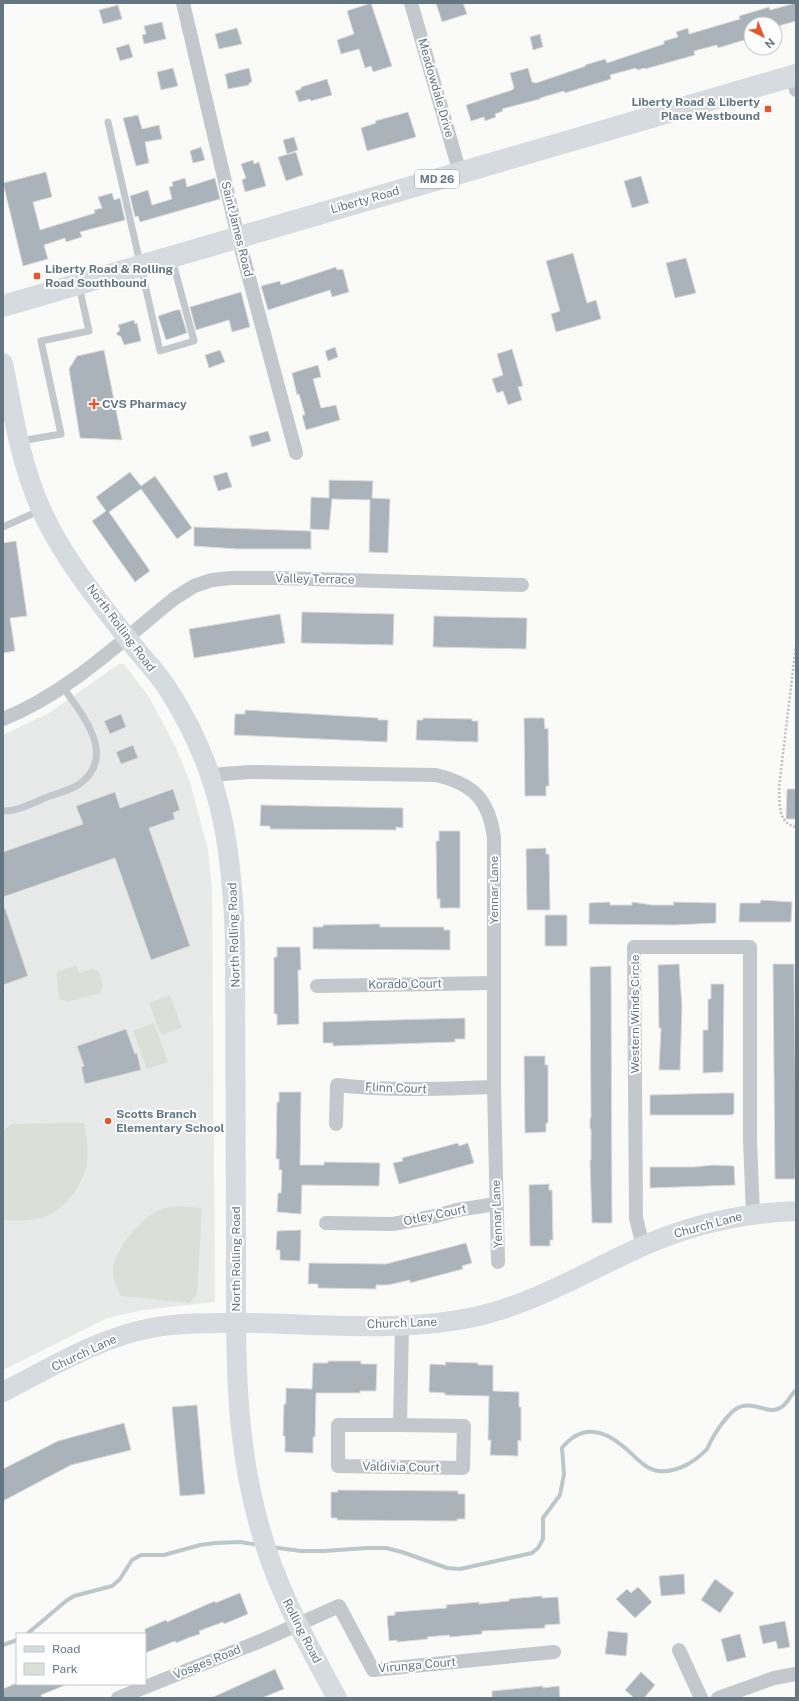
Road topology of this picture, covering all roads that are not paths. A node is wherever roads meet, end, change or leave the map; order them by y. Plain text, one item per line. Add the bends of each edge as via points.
1 (183, 3) edge
2 (411, 3) edge
3 (795, 80) edge
4 (108, 122) dead end
5 (460, 172) junction
6 (238, 237) junction
7 (172, 257) junction
8 (142, 265) junction
9 (78, 284) junction
10 (3, 306) edge
11 (3, 363) edge
12 (18, 442) junction
13 (296, 453) dead end
14 (41, 510) junction
15 (3, 527) edge
16 (522, 585) dead end
17 (126, 637) junction
18 (63, 687) junction
19 (3, 720) edge
20 (211, 775) junction
21 (3, 811) edge
22 (494, 983) junction
23 (317, 986) dead end
24 (494, 1087) junction
25 (336, 1124) dead end
26 (496, 1204) junction
27 (796, 1211) edge
28 (753, 1214) junction
29 (326, 1223) dead end
30 (643, 1246) junction
31 (498, 1262) dead end
32 (236, 1323) junction
33 (402, 1326) junction
34 (3, 1392) edge
35 (400, 1425) junction
36 (270, 1562) joint
37 (297, 1625) junction
38 (679, 1650) dead end
39 (554, 1652) dead end
40 (796, 1674) edge
41 (118, 1698) edge
42 (337, 1698) edge
43 (702, 1698) edge
44 (718, 1698) edge

1 - 6 street, Saint James Road
2 - 5 street, Meadowdale Drive
3 - 5 main road, Liberty Road / MD 26
4 - 8 lane
5 - 6 main road, Liberty Road / MD 26
6 - 7 main road, Liberty Road / MD 26
6 - 13 street, Saint James Road
7 - 8 main road, Liberty Road / MD 26
7 - 8 lane via 194,341 160,351
8 - 9 main road, Liberty Road / MD 26
9 - 10 main road, Liberty Road / MD 26
9 - 12 lane via 89,331 41,341 61,434
11 - 12 street, North Rolling Road
12 - 14 street, North Rolling Road
14 - 15 lane
14 - 17 street, North Rolling Road via 61,547
16 - 17 street, Valley Terrace via 276,578 212,580 194,586 175,598
17 - 18 street, Valley Terrace
17 - 20 street, North Rolling Road via 165,686 193,733
18 - 19 street, Valley Terrace
18 - 21 lane via 96,740 97,755 93,768 86,779 77,786
20 - 22 street, Yennar Lane via 249,772 436,775 454,779 469,788 480,797 492,822
20 - 32 street, North Rolling Road via 227,838 234,890
22 - 23 street, Korado Court
22 - 24 street, Yennar Lane
24 - 25 street, Flinn Court via 404,1090 337,1085
24 - 26 street, Yennar Lane
26 - 29 street, Otley Court via 393,1224
26 - 31 street, Yennar Lane
27 - 28 street, Church Lane
28 - 30 street, Church Lane via 702,1225
28 - 30 street, Western Winds Circle via 750,1132 750,948 634,947 636,1218
30 - 33 street, Church Lane via 525,1302 478,1316
32 - 33 street, Church Lane
32 - 34 street, Church Lane via 178,1324 134,1332 94,1346
32 - 36 street, North Rolling Road via 240,1428 250,1491
33 - 35 street
35 - 35 street, Valdivia Court via 338,1425 338,1466 463,1468 464,1426
36 - 37 street, Rolling Road
37 - 39 street, Virunga Court via 339,1606 373,1670
37 - 41 street, Vosges Road
37 - 42 street, Rolling Road
38 - 43 street
40 - 44 street via 774,1678

